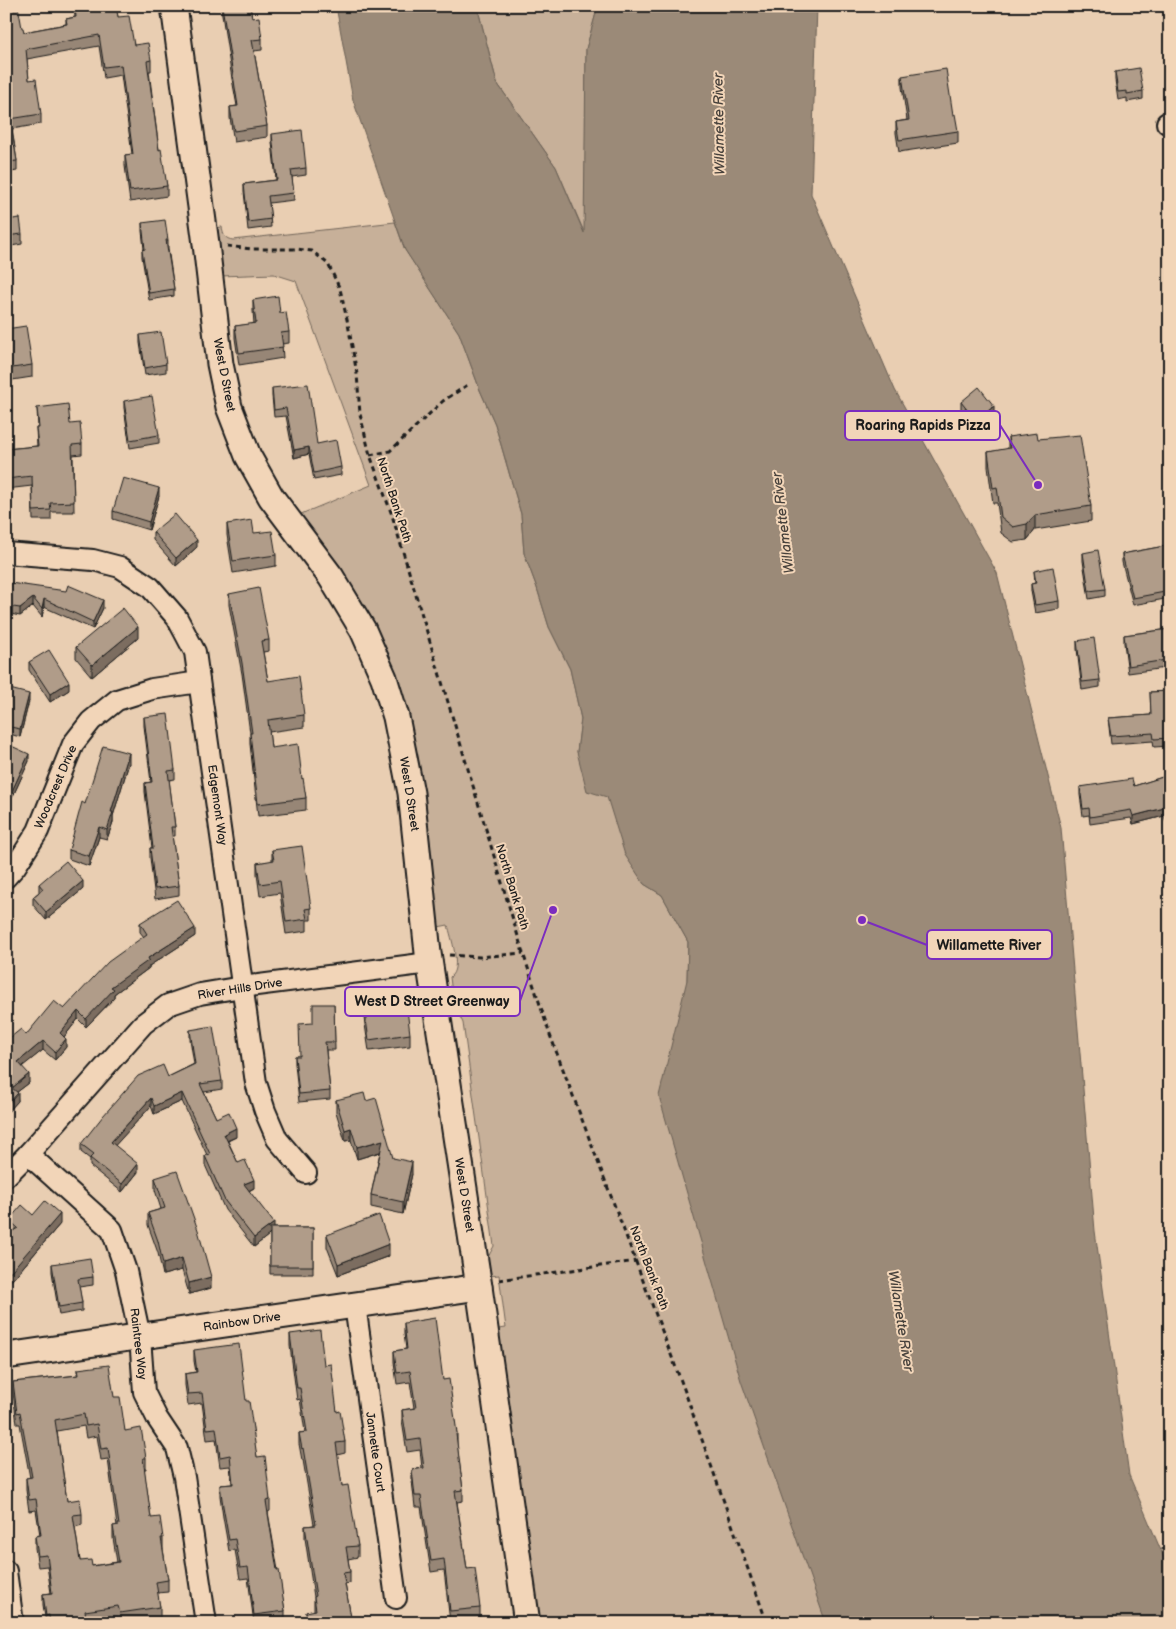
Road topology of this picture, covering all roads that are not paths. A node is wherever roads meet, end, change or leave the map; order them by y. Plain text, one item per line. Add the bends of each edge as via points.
1 (174, 6) edge
2 (6, 553) edge
3 (199, 682) junction
4 (6, 877) edge
5 (428, 958) junction
6 (242, 987) junction
7 (28, 1154) junction
8 (306, 1173) dead end
9 (6, 1176) edge
10 (484, 1284) junction
11 (355, 1305) junction
12 (140, 1337) junction
13 (6, 1356) edge
14 (6, 1571) edge
15 (396, 1598) dead end
16 (13, 1623) edge
17 (206, 1623) edge
18 (526, 1623) edge

1 - 5 street, West D Street via 220,364 229,408 248,456 272,496 331,577 363,630 384,678 396,717 411,793
2 - 3 street, Edgemont Way via 94,560 120,567 150,587 177,618 195,652
3 - 4 street, Woodcrest Drive via 117,700 90,721 73,744 38,831
3 - 6 street, Edgemont Way
5 - 6 street, River Hills Drive
5 - 10 street, West D Street
6 - 7 street, River Hills Drive via 200,994 168,1005 143,1024
6 - 8 street, Edgemont Way via 256,1083 264,1111 277,1139
7 - 9 street, River Hills Drive
7 - 12 street, Raintree Way via 112,1230 126,1270
10 - 11 street, Rainbow Drive
10 - 18 street, West D Street
11 - 12 street, Rainbow Drive
11 - 15 street, Jannette Court
12 - 13 street, Rainbow Drive
12 - 17 street, Raintree Way via 144,1392 177,1448 184,1477
14 - 16 street

